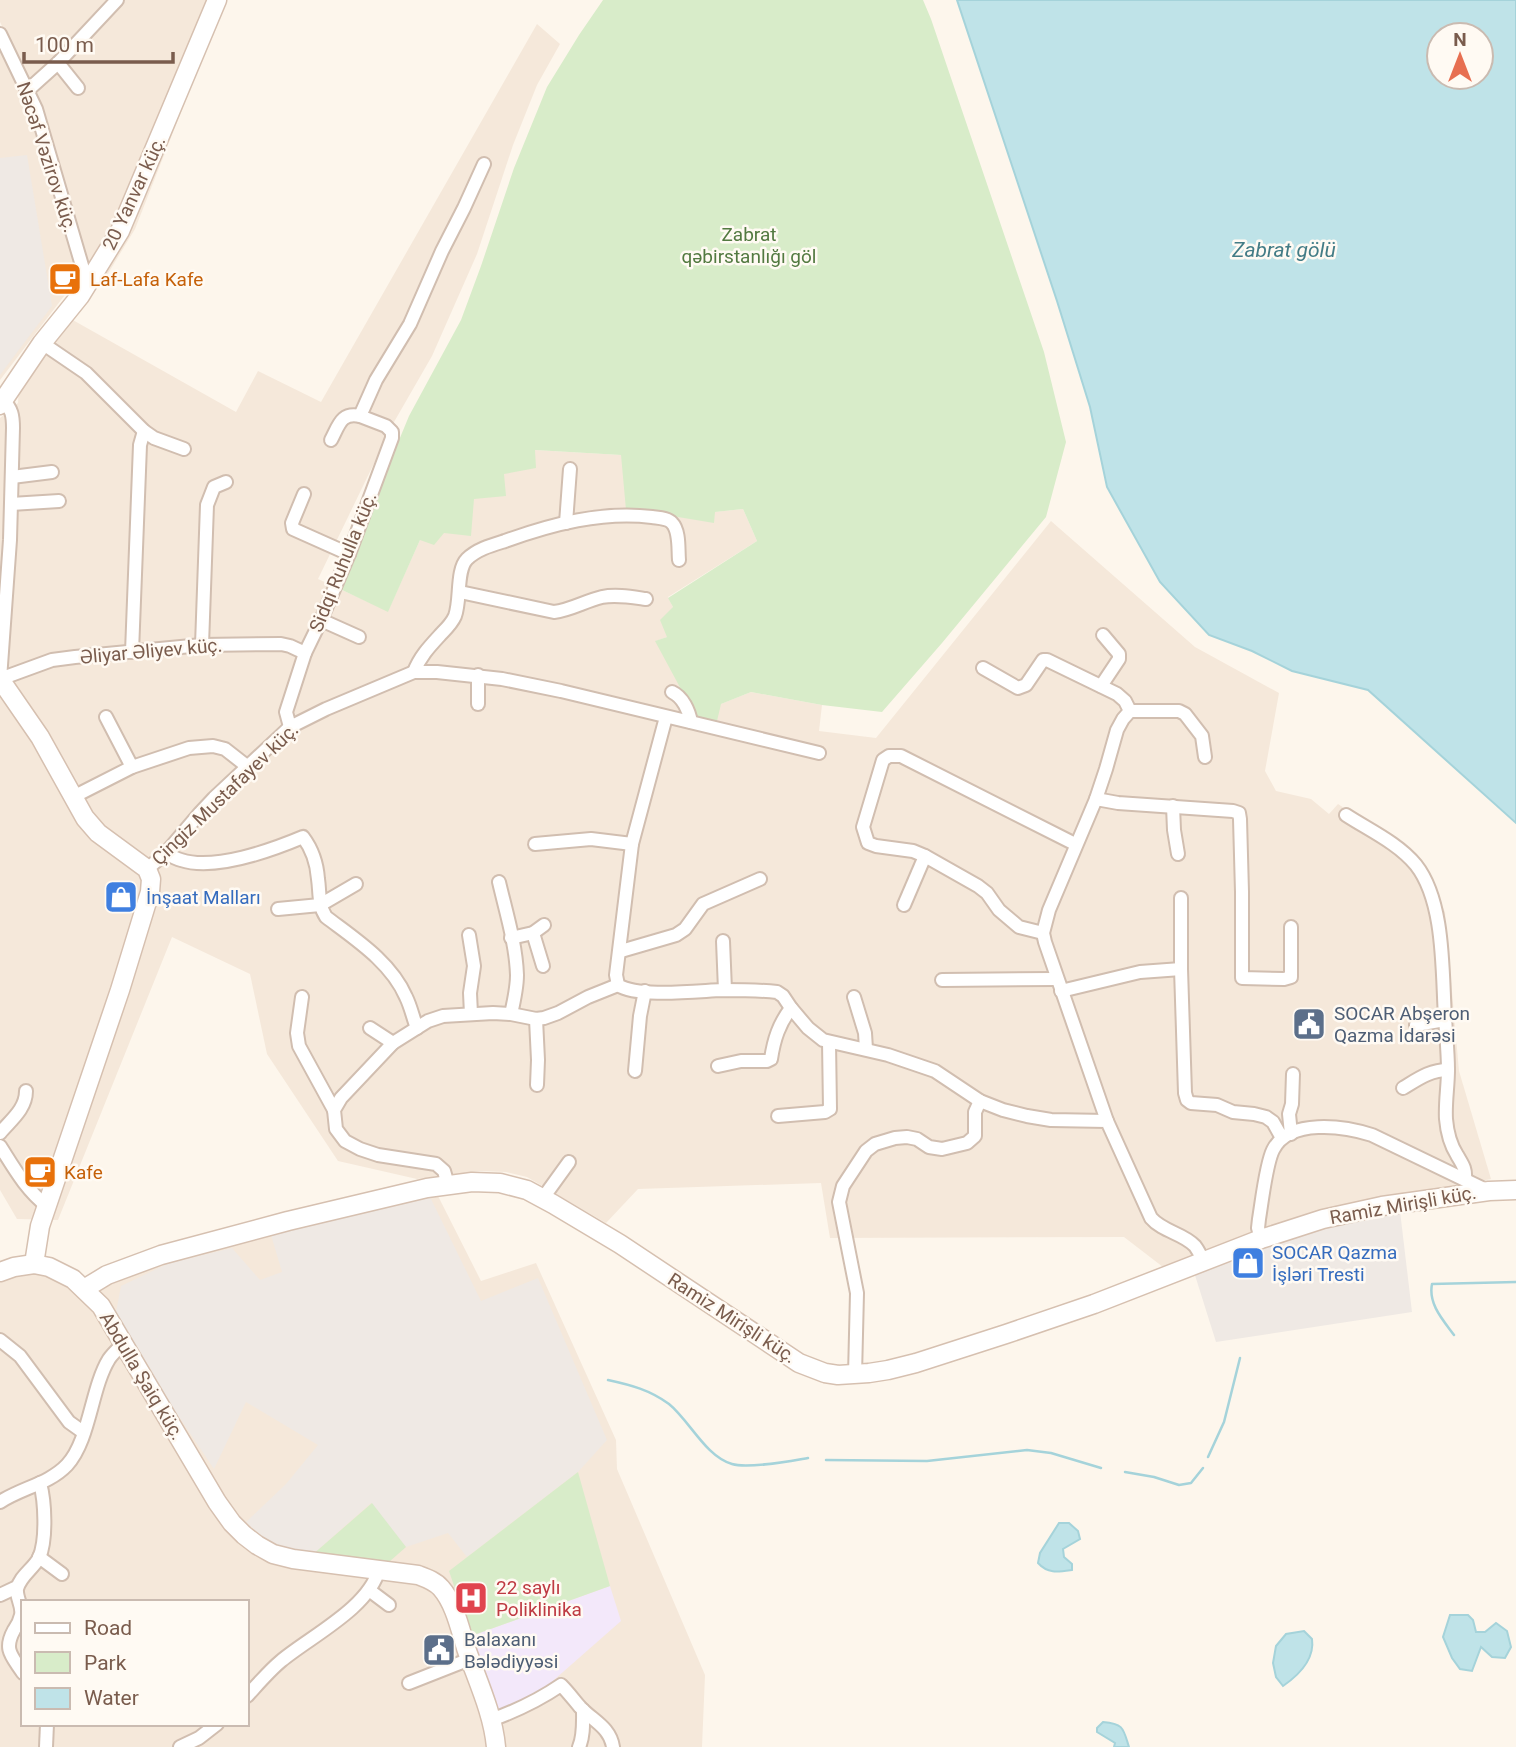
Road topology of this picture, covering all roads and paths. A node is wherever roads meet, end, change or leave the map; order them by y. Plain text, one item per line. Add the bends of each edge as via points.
1 (117, 0) edge
2 (217, 0) edge
3 (1, 39) edge
4 (58, 63) junction
5 (78, 88) dead end
6 (28, 90) junction
7 (484, 164) dead end
8 (90, 281) junction
9 (42, 343) junction
10 (2, 403) edge
11 (360, 416) junction
12 (144, 431) junction
13 (331, 440) dead end
14 (184, 449) dead end
15 (570, 469) dead end
16 (52, 472) dead end
17 (12, 477) junction
18 (226, 482) dead end
19 (304, 494) dead end
20 (59, 501) dead end
21 (11, 504) junction
22 (566, 523) junction
23 (349, 554) junction
24 (679, 560) dead end
25 (460, 592) junction
26 (646, 599) dead end
27 (321, 620) junction
28 (1103, 635) dead end
29 (359, 637) dead end
30 (202, 645) junction
31 (132, 652) junction
32 (305, 653) junction
33 (983, 668) dead end
34 (414, 672) junction
35 (478, 675) junction
36 (0, 679) edge
37 (1101, 686) junction
38 (672, 692) dead end
39 (6, 699) edge
40 (478, 704) dead end
41 (1130, 711) junction
42 (106, 717) dead end
43 (666, 717) junction
44 (691, 723) junction
45 (290, 727) junction
46 (819, 753) dead end
47 (1205, 757) dead end
48 (132, 767) junction
49 (248, 767) junction
50 (73, 797) junction
51 (1096, 799) junction
52 (1173, 806) junction
53 (1346, 815) dead end
54 (632, 844) junction
55 (535, 845) dead end
56 (1075, 845) junction
57 (166, 853) junction
58 (1178, 854) dead end
59 (925, 856) junction
60 (147, 869) junction
61 (760, 879) dead end
62 (499, 882) dead end
63 (356, 884) dead end
64 (1181, 898) dead end
65 (320, 905) junction
66 (904, 905) dead end
67 (278, 909) dead end
68 (1291, 927) dead end
69 (1043, 933) junction
70 (469, 935) dead end
71 (511, 937) junction
72 (723, 941) dead end
73 (621, 951) junction
74 (542, 966) dead end
75 (1181, 969) junction
76 (942, 980) dead end
77 (618, 985) junction
78 (1059, 985) junction
79 (725, 990) junction
80 (645, 991) junction
81 (302, 997) dead end
82 (854, 998) dead end
83 (791, 1008) junction
84 (471, 1014) junction
85 (511, 1014) junction
86 (536, 1019) junction
87 (1445, 1020) junction
88 (1416, 1025) dead end
89 (370, 1028) dead end
90 (417, 1028) junction
91 (829, 1042) junction
92 (393, 1043) junction
93 (866, 1049) junction
94 (718, 1066) dead end
95 (1448, 1070) junction
96 (635, 1071) dead end
97 (1293, 1073) dead end
98 (537, 1085) dead end
99 (1403, 1088) dead end
100 (26, 1091) dead end
101 (980, 1101) junction
102 (334, 1110) junction
103 (778, 1116) dead end
104 (1107, 1121) junction
105 (0, 1133) edge
106 (1286, 1136) junction
107 (0, 1146) edge
108 (569, 1162) dead end
109 (1465, 1179) junction
110 (448, 1185) junction
111 (1516, 1190) edge
112 (1489, 1191) junction
113 (543, 1198) junction
114 (47, 1206) junction
115 (1261, 1239) junction
116 (1203, 1261) junction
117 (34, 1264) junction
118 (0, 1272) edge
119 (84, 1289) junction
120 (0, 1340) edge
121 (124, 1343) junction
122 (855, 1375) junction
123 (83, 1432) junction
124 (40, 1483) junction
125 (0, 1502) edge
126 (39, 1557) junction
127 (379, 1569) junction
128 (62, 1574) dead end
129 (17, 1587) junction
130 (369, 1590) junction
131 (0, 1595) edge
132 (388, 1605) dead end
133 (21, 1609) edge
134 (21, 1617) edge
135 (470, 1659) junction
136 (21, 1670) edge
137 (409, 1683) dead end
138 (248, 1695) edge
139 (583, 1710) junction
140 (491, 1720) junction
141 (47, 1726) edge
142 (215, 1726) edge
143 (201, 1742) edge
144 (493, 1746) edge
145 (46, 1747) edge
146 (180, 1747) edge
147 (579, 1747) edge
148 (613, 1747) edge

1 - 4 street
2 - 8 street, 20 Yanvar küç. via 129,213
3 - 6 street, Nəcəf Vəzirov küç.
4 - 5 street
4 - 6 street
6 - 8 street, Nəcəf Vəzirov küç.
7 - 11 street via 410,324
8 - 9 street, 20 Yanvar küç.
9 - 10 street, 20 Yanvar küç.
9 - 12 street via 86,373
10 - 17 street via 12,414
11 - 13 street via 346,416
11 - 23 street, Sidqi Ruhulla küç. via 386,426 392,438
12 - 14 street
12 - 31 street
15 - 22 street
16 - 17 street
17 - 21 street
18 - 30 street via 214,487 207,505
19 - 23 street via 293,529
20 - 21 street
21 - 36 street
22 - 24 street via 622,515 667,519 674,524
22 - 25 street via 482,549 468,558 462,566
23 - 27 street, Sidqi Ruhulla küç.
25 - 26 street via 554,612 602,597
25 - 34 street via 453,620 418,660
27 - 29 street
27 - 32 street, Sidqi Ruhulla küç.
28 - 37 street via 1119,659
30 - 31 street, Əliyar Əliyev küç.
30 - 32 street, Əliyar Əliyev küç. via 281,645
31 - 36 street, Əliyar Əliyev küç. via 52,660
32 - 45 street, Sidqi Ruhulla küç. via 286,712
33 - 37 street via 1018,688 1047,660
34 - 35 street, Çingiz Mustafayev küç.
34 - 45 street, Çingiz Mustafayev küç.
35 - 40 street
35 - 43 street, Çingiz Mustafayev küç.
36 - 39 street
37 - 41 street via 1117,694
38 - 44 street via 680,697
39 - 50 street via 40,737
41 - 47 street via 1185,714 1202,736
41 - 51 street via 1117,730
42 - 48 street
43 - 44 street, Çingiz Mustafayev küç.
43 - 54 street
44 - 46 street, Çingiz Mustafayev küç.
45 - 49 street, Çingiz Mustafayev küç.
48 - 49 street via 189,748 213,746 225,749
48 - 50 street
49 - 57 street, Çingiz Mustafayev küç.
50 - 60 street via 98,833
51 - 52 street
51 - 56 street
52 - 58 street
52 - 68 street via 1238,813 1242,978 1291,976
53 - 87 street via 1401,851 1422,876 1438,926
54 - 55 street via 591,839
54 - 73 street
56 - 59 street via 901,756 890,756 883,760 863,827 868,843
56 - 69 street
57 - 60 street, Çingiz Mustafayev küç.
57 - 65 street via 191,862 235,860 303,837 317,873
59 - 66 street
59 - 69 street via 978,886 1019,927
60 - 114 street via 150,892
61 - 73 street via 704,904 676,935
62 - 71 street
63 - 65 street
64 - 75 street
65 - 67 street
65 - 90 street via 326,917 388,970 408,1000
69 - 78 street
70 - 84 street via 474,966
71 - 74 street via 538,929
71 - 85 street via 517,976
72 - 79 street
73 - 77 street
75 - 78 street
75 - 106 street via 1187,1100 1266,1117
76 - 78 street
77 - 80 street
77 - 86 street
78 - 104 street
79 - 80 street
79 - 83 street via 776,992
80 - 96 street
81 - 102 street via 299,1046
82 - 93 street
83 - 91 street via 815,1035
83 - 94 street via 776,1032 771,1059
84 - 85 street
84 - 90 street via 443,1016
85 - 86 street
86 - 98 street
87 - 88 street
87 - 95 street
89 - 92 street
90 - 92 street
91 - 93 street
91 - 103 street via 830,1109
92 - 102 street
93 - 101 street via 935,1071
95 - 99 street via 1427,1074
95 - 109 street via 1448,1132 1466,1171
97 - 106 street
100 - 105 street via 22,1109
101 - 104 street via 1051,1120
101 - 122 street via 975,1136 967,1143 942,1149 917,1139 895,1138 875,1144 843,1186 839,1202 857,1293
102 - 110 street via 336,1129 345,1141 378,1155 436,1164
104 - 116 street via 1151,1218 1193,1244
106 - 109 street via 1319,1127 1358,1130
106 - 115 street via 1271,1154 1259,1219
107 - 114 street via 28,1189
108 - 113 street
109 - 112 street
110 - 113 street, Ramiz Mirişli küç. via 500,1183
110 - 119 street, Ramiz Mirişli küç. via 161,1255 107,1275
111 - 112 street, Ramiz Mirişli küç.
112 - 115 street, Ramiz Mirişli küç. via 1357,1210
113 - 122 street, Ramiz Mirişli küç. via 799,1363 825,1373
114 - 117 street
115 - 116 street, Ramiz Mirişli küç.
116 - 122 street, Ramiz Mirişli küç. via 1006,1335 916,1363
117 - 118 street
117 - 119 street, Abdulla Şaiq küç. via 59,1271
119 - 121 street, Abdulla Şaiq küç. via 102,1306
120 - 123 street via 20,1356 69,1422
121 - 123 street via 104,1369
121 - 127 street, Abdulla Şaiq küç. via 204,1482 244,1535 281,1557
123 - 124 street via 69,1462
124 - 125 street
124 - 126 street via 44,1524
126 - 128 street
126 - 129 street
127 - 130 street
127 - 135 street, Abdulla Şaiq küç. via 428,1578 441,1588
129 - 131 street
129 - 133 street
130 - 132 street
130 - 138 street via 281,1661
134 - 136 street via 8,1646
135 - 137 street
135 - 140 street, Abdulla Şaiq küç.
139 - 140 street via 561,1685 535,1702
139 - 147 street
139 - 148 street via 610,1735
140 - 144 street, Abdulla Şaiq küç.
141 - 145 street
142 - 143 street
143 - 146 street

